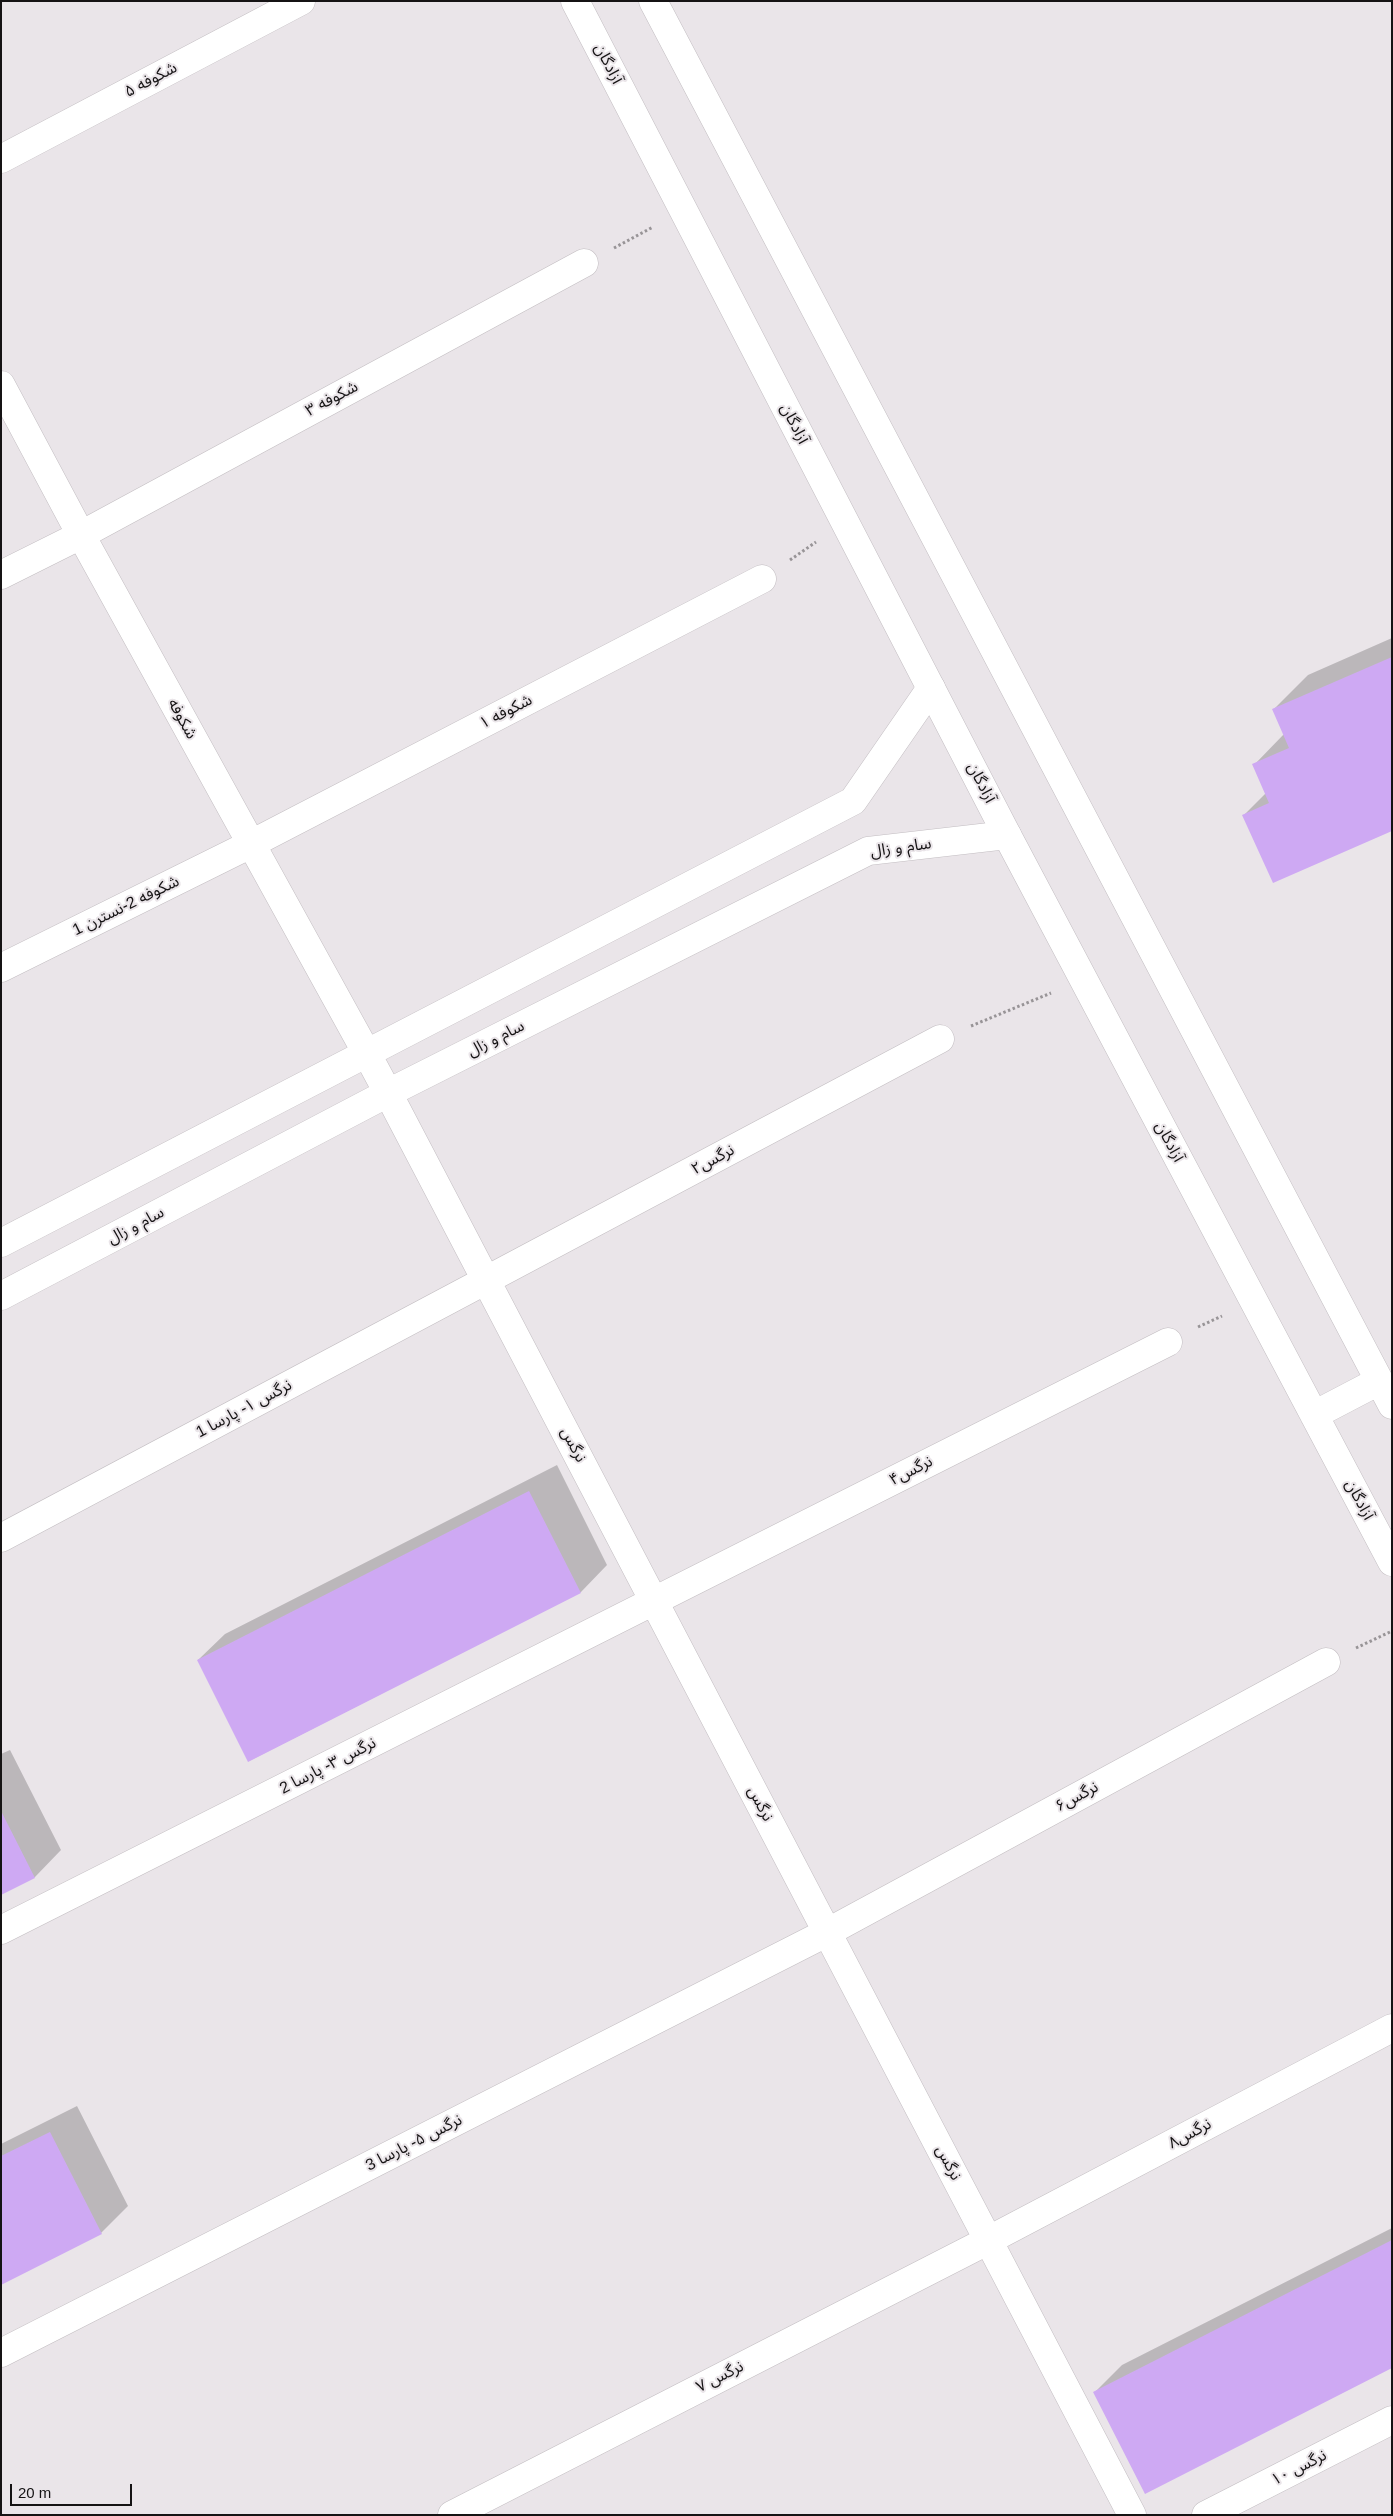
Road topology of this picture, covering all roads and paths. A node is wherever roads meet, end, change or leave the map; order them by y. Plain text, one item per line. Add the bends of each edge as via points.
1 (302, 1) edge
2 (575, 1) edge
3 (653, 1) edge
4 (1, 158) edge
5 (584, 263) dead end
6 (1, 385) edge
7 (81, 535) junction
8 (1, 575) edge
9 (762, 580) dead end
10 (931, 688) junction
11 (1007, 835) junction
12 (251, 844) junction
13 (1, 968) edge
14 (1084, 979) junction
15 (940, 1039) joint
16 (366, 1052) junction
17 (388, 1093) junction
18 (1, 1243) edge
19 (486, 1280) junction
20 (1, 1296) edge
21 (1168, 1342) dead end
22 (1379, 1381) junction
23 (1392, 1405) edge
24 (1314, 1415) junction
25 (1, 1538) edge
26 (1392, 1562) edge
27 (654, 1601) junction
28 (1326, 1662) dead end
29 (1, 1930) edge
30 (828, 1932) junction
31 (1392, 2028) edge
32 (989, 2240) junction
33 (1, 2353) edge
34 (1392, 2420) edge
35 (452, 2515) edge
36 (1132, 2515) edge
37 (1206, 2515) edge

1 - 4 street, شکوفه ۵
2 - 10 street, آزادگان
3 - 22 street
5 - 7 street, شکوفه ۳
6 - 7 street, شکوفه
7 - 8 street, شکوفه ۳
7 - 12 street, شکوفه
9 - 12 street, شکوفه ۱
10 - 11 street, آزادگان
10 - 16 street via 853,801
11 - 14 street, آزادگان
11 - 17 street, سام و زال via 868,851
12 - 13 street, شکوفه 2-نسترن 1
12 - 16 street, شکوفه
14 - 15 path
14 - 24 street, آزادگان
15 - 19 street, نرگس۲
16 - 17 street, شکوفه
16 - 18 street
17 - 19 street, نرگس
17 - 20 street, سام و زال
19 - 25 street, نرگس ۱- پارسا 1
19 - 27 street, نرگس
21 - 27 street, نرگس۴
22 - 23 street
22 - 24 street
24 - 26 street, آزادگان
27 - 29 street, نرگس ۳- پارسا 2
27 - 30 street, نرگس
28 - 30 street, نرگس۶
30 - 32 street, نرگس
30 - 33 street, نرگس ۵- پارسا 3
31 - 32 street, نرگس۸
32 - 35 street, نرگس ۷
32 - 36 street, نرگس
34 - 37 street, نرگس ۱۰

